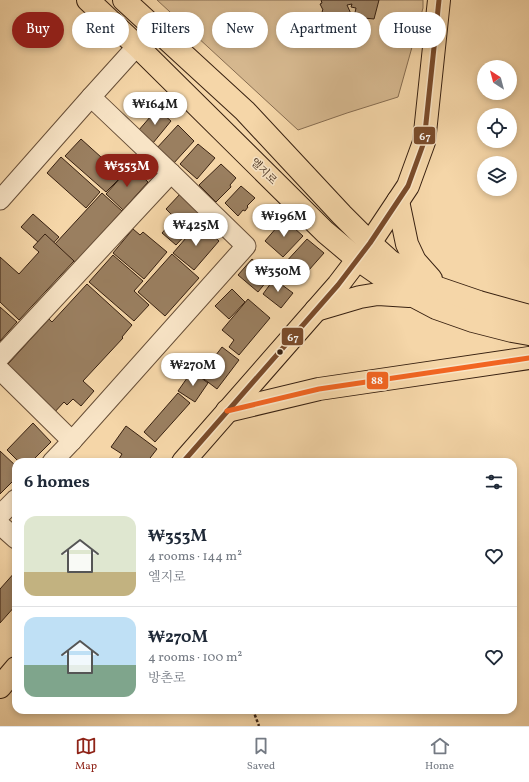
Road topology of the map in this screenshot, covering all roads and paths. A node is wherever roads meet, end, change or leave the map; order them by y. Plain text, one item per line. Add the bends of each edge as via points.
1 (88, 0) edge
2 (124, 0) edge
3 (439, 0) edge
4 (137, 46) joint
5 (139, 48) edge
6 (90, 97) junction
7 (171, 173) junction
8 (0, 200) edge
9 (398, 200) junction
10 (363, 251) junction
11 (438, 288) junction
12 (412, 296) junction
13 (316, 310) junction
14 (529, 316) edge
15 (529, 334) edge
16 (0, 357) edge
17 (529, 358) edge
18 (0, 370) edge
19 (227, 411) junction
20 (72, 441) junction
21 (56, 458) edge
22 (186, 458) edge
23 (12, 503) edge
24 (0, 515) edge
25 (0, 525) edge
26 (12, 536) edge
27 (12, 673) edge
28 (0, 687) edge
29 (255, 714) edge
30 (259, 726) edge

1 - 4 main road, 엘지로
2 - 10 main road, 엘지로 via 245,112
3 - 9 main road via 424,142 408,186
4 - 6 street
5 - 10 main road, 엘지로 via 325,232
6 - 7 street
6 - 8 street
7 - 16 street
7 - 20 street via 246,246
9 - 10 main road
9 - 11 main road via 407,244 415,261
10 - 11 main road, 엘지로 via 390,261
10 - 12 main road, 엘지로 via 400,289
10 - 13 main road
11 - 14 main road, 엘지로
12 - 13 main road via 378,294
12 - 15 main road, 엘지로 via 436,308 474,321
13 - 19 main road
17 - 19 main road via 319,390
18 - 20 street
19 - 22 main road
20 - 21 street
23 - 24 street
25 - 26 street
27 - 28 main road
29 - 30 path

